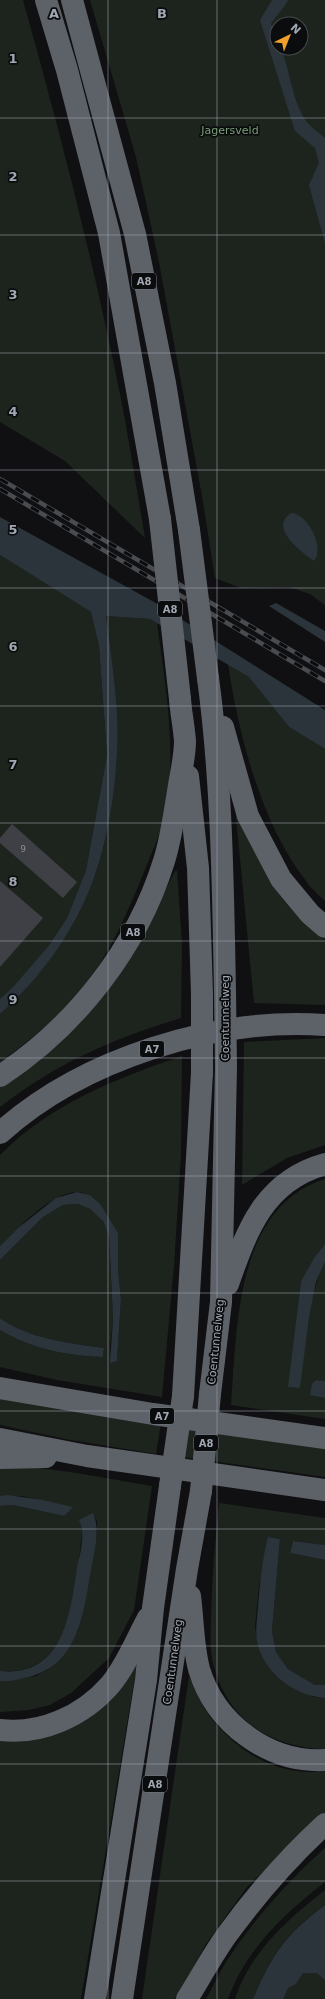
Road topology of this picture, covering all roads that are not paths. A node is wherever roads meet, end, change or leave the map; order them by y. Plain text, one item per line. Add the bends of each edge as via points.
1 (46, 0) edge
2 (72, 0) edge
3 (218, 722) junction
4 (185, 743) junction
5 (325, 927) edge
6 (325, 1025) edge
7 (0, 1076) edge
8 (0, 1133) edge
9 (325, 1164) edge
10 (221, 1302) junction
11 (0, 1388) edge
12 (325, 1438) edge
13 (0, 1439) edge
14 (87, 1456) junction
15 (0, 1458) edge
16 (325, 1490) edge
17 (187, 1569) junction
18 (153, 1608) junction
19 (0, 1730) edge
20 (325, 1760) edge
21 (325, 1824) edge
22 (94, 1999) edge
23 (122, 1999) edge
24 (187, 1999) edge

1 - 4 highway, A8, bridge via 67,70 109,233 160,518
2 - 3 highway, A8, bridge via 135,234 164,383 189,530 208,678
3 - 5 highway via 248,816 281,879 310,914
3 - 10 highway, Coentunnelweg / A8, bridge via 226,1067
4 - 7 highway, A8 via 165,860 154,889 128,941 104,979 76,1012 45,1042
4 - 18 highway, Coentunnelweg / A8, bridge via 198,868 202,1073 183,1396
6 - 8 highway, A7 via 303,1023 251,1028 175,1041 124,1058 72,1083
9 - 10 highway, A8 via 288,1181 262,1206 240,1247
10 - 17 highway, Coentunnelweg / A8, bridge via 201,1491
11 - 12 highway, A7 via 153,1414
13 - 14 highway
14 - 15 highway
14 - 16 highway
17 - 20 highway via 199,1668 215,1704 237,1728 265,1747 291,1758
17 - 23 highway, Coentunnelweg / A8
18 - 19 highway, A8 via 118,1673 88,1705 64,1720 38,1729
18 - 22 highway, Coentunnelweg / A8 via 146,1680
21 - 24 highway via 302,1844 259,1893 225,1938

